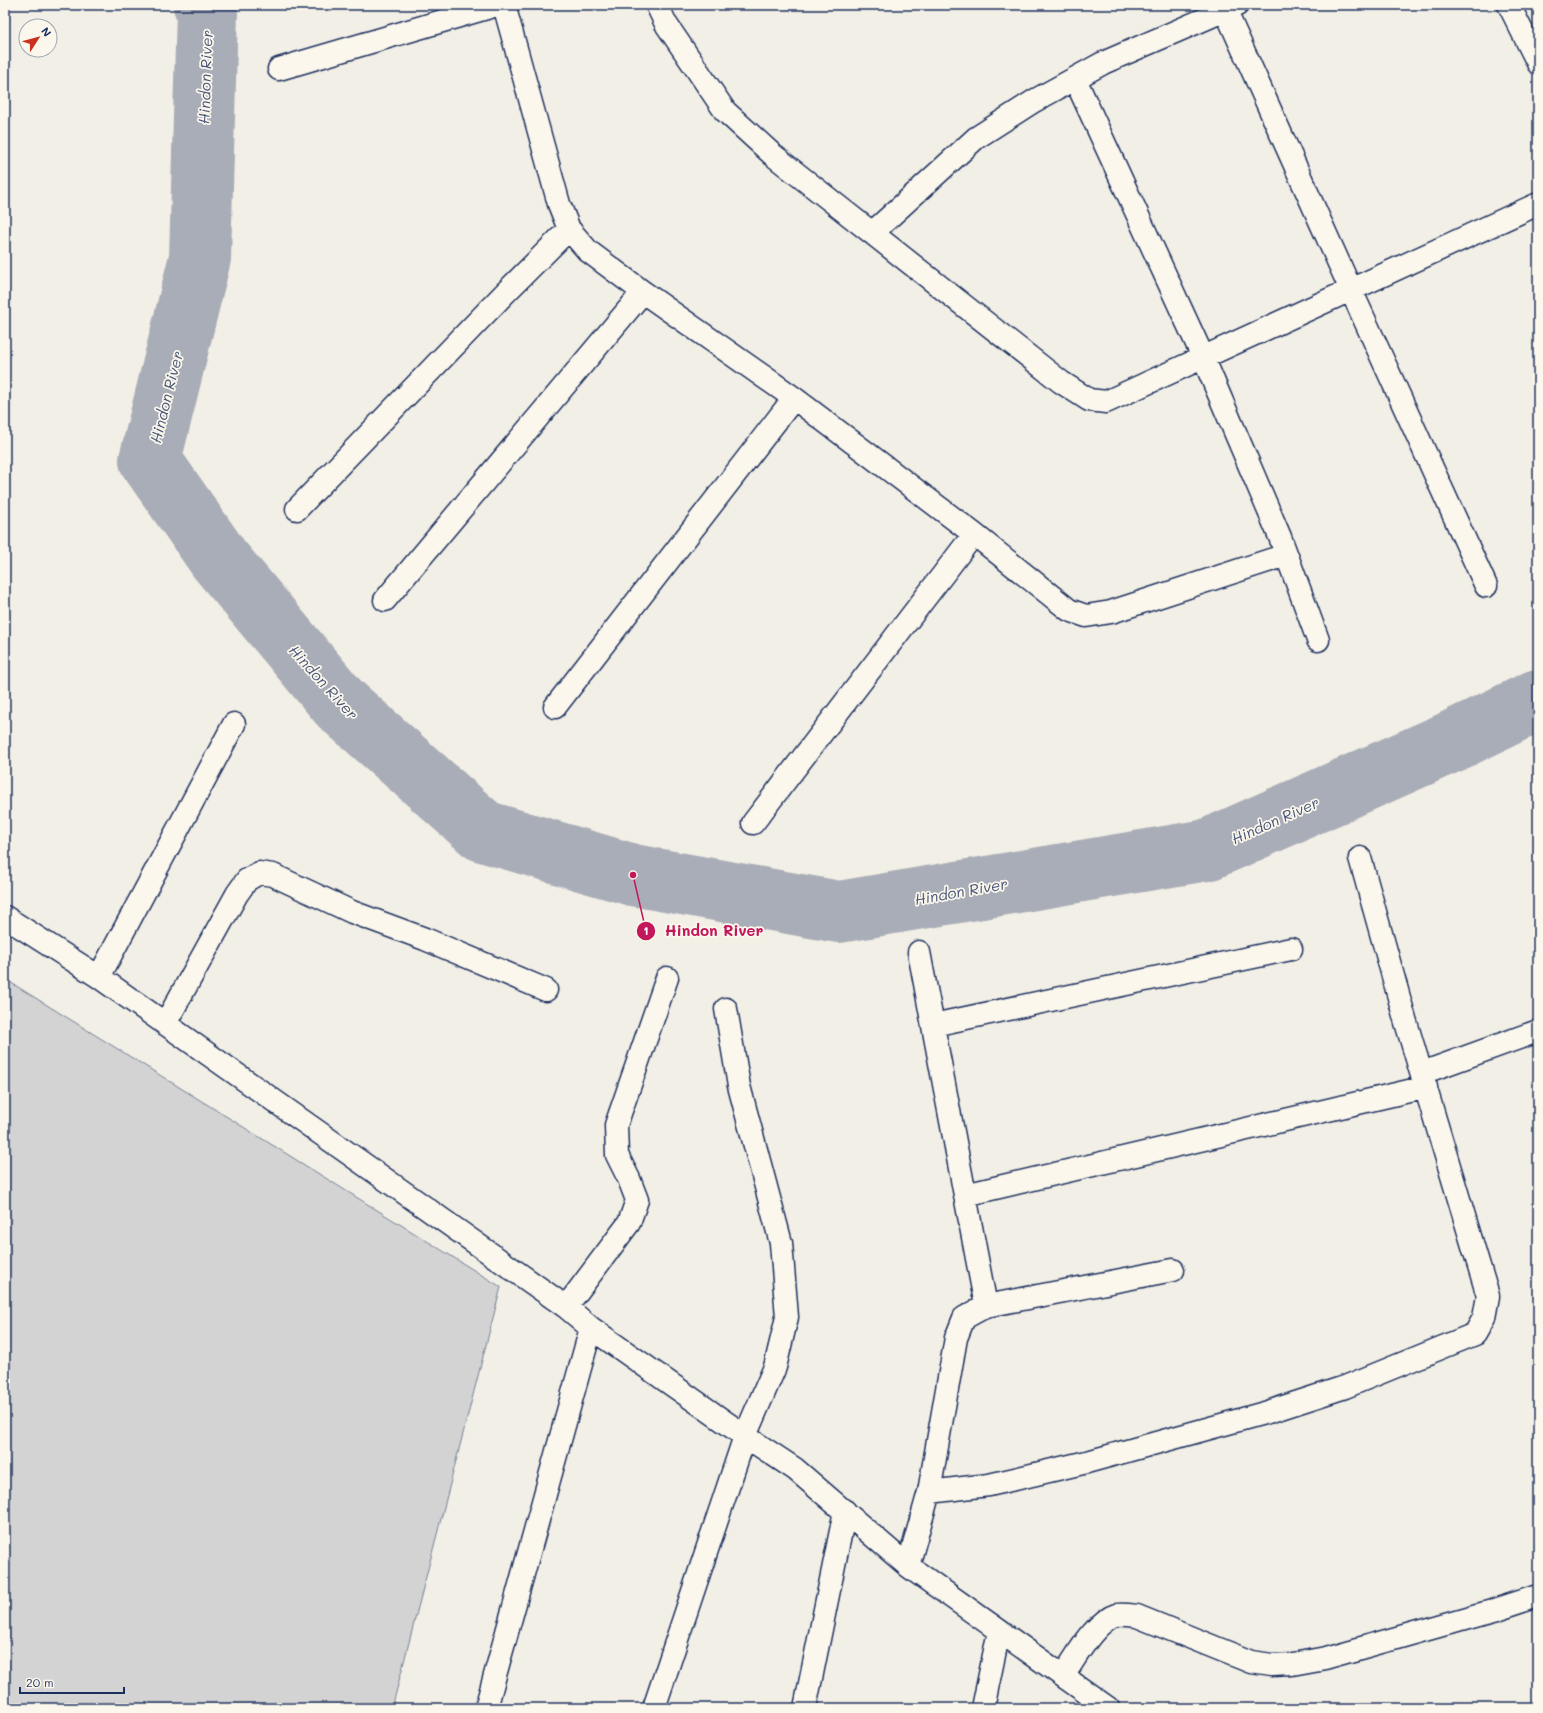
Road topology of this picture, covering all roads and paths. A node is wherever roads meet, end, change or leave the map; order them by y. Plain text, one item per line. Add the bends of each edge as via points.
1 (498, 5) edge
2 (504, 5) edge
3 (657, 5) edge
4 (1509, 5) edge
5 (1228, 7) edge
6 (1538, 63) edge
7 (279, 69) dead end
8 (1075, 78) junction
9 (1538, 204) edge
10 (569, 230) junction
11 (872, 233) junction
12 (1351, 290) junction
13 (643, 292) junction
14 (1203, 357) junction
15 (794, 398) junction
16 (298, 510) dead end
17 (974, 534) junction
18 (1286, 555) junction
19 (1486, 586) dead end
20 (385, 600) dead end
21 (1318, 640) dead end
22 (555, 707) dead end
23 (234, 724) dead end
24 (753, 823) dead end
25 (1360, 858) dead end
26 (5, 917) edge
27 (1291, 948) dead end
28 (919, 952) dead end
29 (98, 977) junction
30 (668, 978) dead end
31 (546, 990) dead end
32 (726, 1009) dead end
33 (165, 1024) junction
34 (932, 1024) junction
35 (1538, 1031) edge
36 (1424, 1080) junction
37 (965, 1195) junction
38 (1173, 1270) dead end
39 (986, 1306) junction
40 (566, 1307) junction
41 (591, 1328) junction
42 (744, 1436) junction
43 (928, 1492) junction
44 (845, 1511) junction
45 (908, 1566) junction
46 (1538, 1596) edge
47 (999, 1631) junction
48 (1064, 1676) junction
49 (486, 1708) edge
50 (654, 1708) edge
51 (805, 1708) edge
52 (983, 1708) edge
53 (1108, 1708) edge

1 - 7 street
2 - 10 street via 559,204
3 - 11 street via 666,24 725,111 773,155
4 - 6 street
5 - 8 street via 1102,63
5 - 12 street
8 - 11 street via 976,138
8 - 14 street
9 - 12 street
10 - 13 street via 588,250
10 - 16 street via 539,258
11 - 14 street via 1061,382 1089,400 1106,402
12 - 14 street
12 - 19 street
13 - 15 street
13 - 20 street
14 - 18 street
15 - 17 street
15 - 22 street
17 - 18 street via 1069,610 1086,616 1111,612
17 - 24 street
18 - 21 street
23 - 29 street
25 - 36 street
26 - 29 street
27 - 34 street
28 - 34 street
29 - 33 street
30 - 40 street via 616,1125 617,1155 637,1200 629,1223
31 - 33 street via 425,939 352,912 273,875 258,872 247,880 237,894
32 - 42 street via 739,1086 781,1243 787,1317 775,1366
33 - 40 street
34 - 37 street
35 - 36 street
36 - 37 street
36 - 43 street via 1488,1296 1484,1318 1476,1334 1345,1387 1268,1412 1087,1462 988,1485
37 - 39 street
38 - 39 street
39 - 43 street via 964,1318 956,1338
40 - 41 street
41 - 42 street
41 - 49 street
42 - 44 street via 795,1469
42 - 50 street
43 - 45 street
44 - 45 street
44 - 51 street
45 - 47 street
46 - 48 street via 1326,1658 1272,1665 1251,1662 1137,1616 1125,1614 1115,1616 1098,1626
47 - 48 street
47 - 52 street
48 - 53 street

